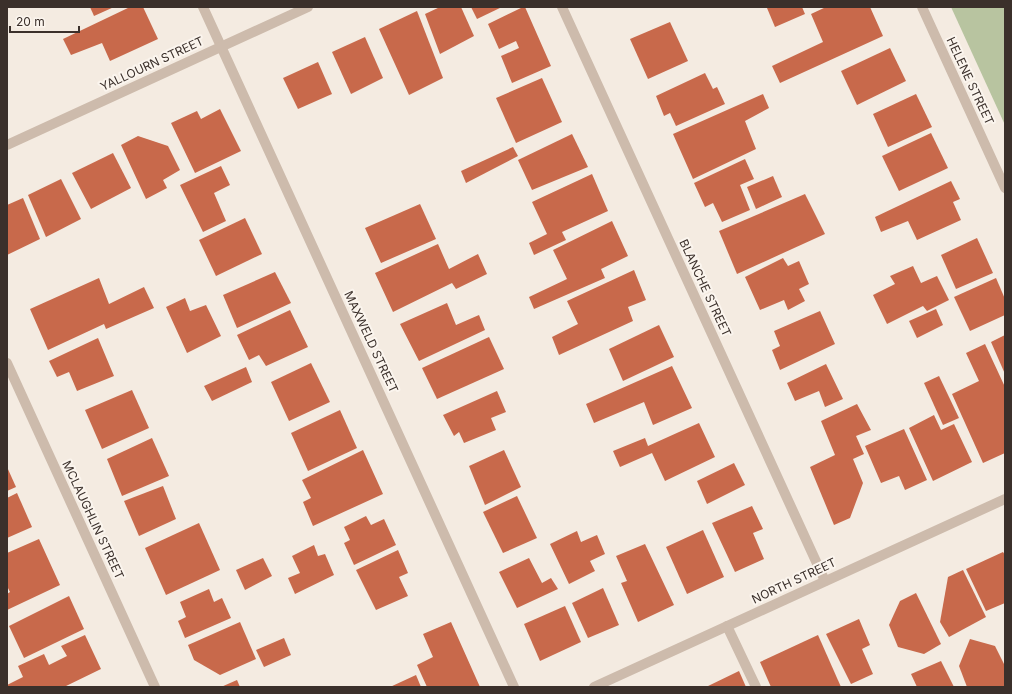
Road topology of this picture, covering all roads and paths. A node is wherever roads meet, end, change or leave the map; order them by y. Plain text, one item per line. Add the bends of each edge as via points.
1 (203, 7) edge
2 (308, 7) edge
3 (562, 7) edge
4 (922, 7) edge
5 (222, 46) junction
6 (7, 145) edge
7 (1005, 188) edge
8 (7, 363) edge
9 (1005, 499) edge
10 (825, 581) junction
11 (726, 626) junction
12 (155, 687) edge
13 (514, 687) edge
14 (594, 687) edge
15 (756, 687) edge

1 - 5 street, MAXWELD STREET
2 - 5 street, YALLOURN STREET
3 - 10 street, BLANCHE STREET
4 - 7 street, HELENE STREET
5 - 6 street, YALLOURN STREET
5 - 13 street, MAXWELD STREET
8 - 12 street, MCLAUGHLIN STREET
9 - 10 street, NORTH STREET
10 - 11 street, NORTH STREET
11 - 14 street, NORTH STREET
11 - 15 street

